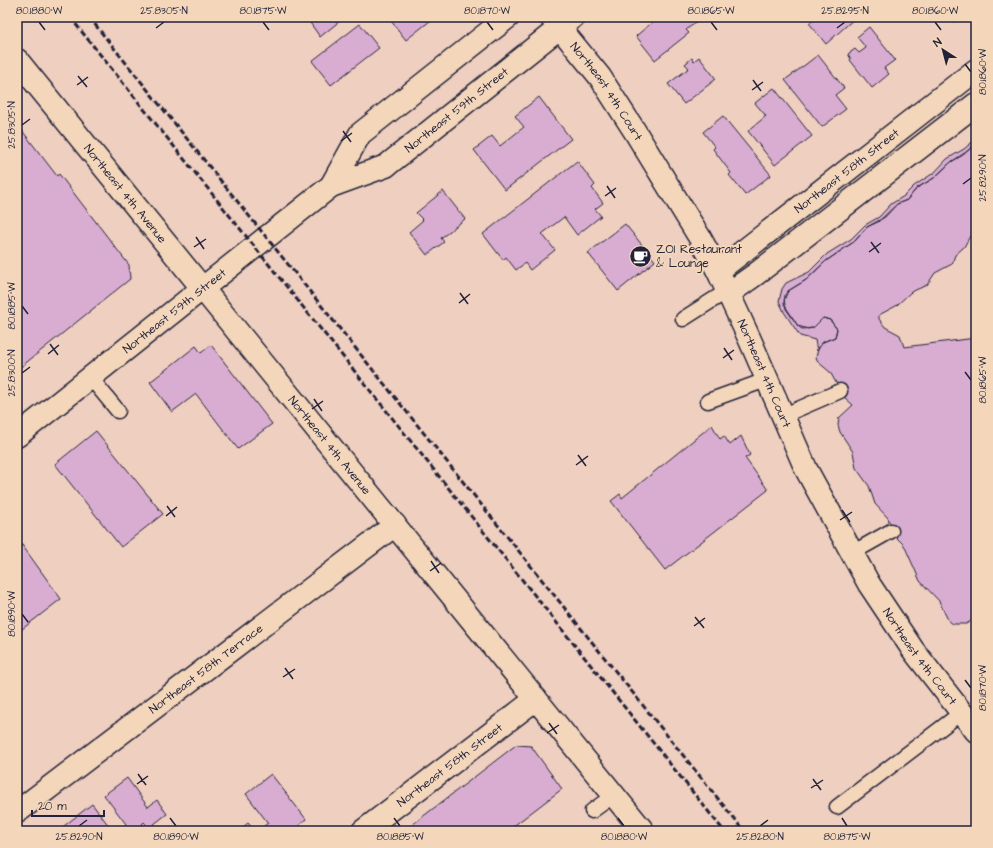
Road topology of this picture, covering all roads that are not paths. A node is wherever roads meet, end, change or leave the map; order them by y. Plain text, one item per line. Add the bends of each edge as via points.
1 (508, 17) edge
2 (561, 21) edge
3 (17, 60) edge
4 (976, 70) edge
5 (976, 104) edge
6 (330, 186) junction
7 (718, 271) junction
8 (201, 288) junction
9 (728, 292) junction
10 (683, 319) dead end
11 (90, 377) junction
12 (766, 380) junction
13 (840, 390) dead end
14 (708, 401) dead end
15 (118, 411) dead end
16 (782, 416) junction
17 (17, 436) edge
18 (395, 526) junction
19 (891, 531) dead end
20 (852, 553) junction
21 (536, 699) junction
22 (961, 713) junction
23 (976, 731) edge
24 (614, 795) junction
25 (837, 807) dead end
26 (592, 811) dead end
27 (17, 812) edge
28 (363, 831) edge
29 (643, 831) edge

1 - 6 street, Northeast 59th Street via 360,134
2 - 6 street, Northeast 59th Street via 386,166
2 - 7 street, Northeast 4th Court via 634,130 684,210
3 - 8 street, Northeast 4th Avenue
4 - 7 street, Northeast 58th Street
5 - 9 street via 756,274
6 - 8 street, Northeast 59th Street
7 - 9 street, Northeast 4th Court
8 - 11 street, Northeast 59th Street
8 - 18 street, Northeast 4th Avenue
9 - 10 lane
9 - 12 street, Northeast 4th Court
11 - 15 lane
11 - 17 street, Northeast 59th Street
12 - 14 lane
12 - 16 street, Northeast 4th Court
13 - 16 lane
16 - 20 street, Northeast 4th Court via 806,469
18 - 21 street, Northeast 4th Avenue
18 - 27 street, Northeast 58th Terrace
19 - 20 lane
20 - 22 street, Northeast 4th Court via 895,623
21 - 24 street, Northeast 4th Avenue
21 - 28 street, Northeast 58th Street
22 - 23 street, Northeast 4th Court
22 - 25 lane
24 - 26 lane
24 - 29 street, Northeast 4th Avenue

